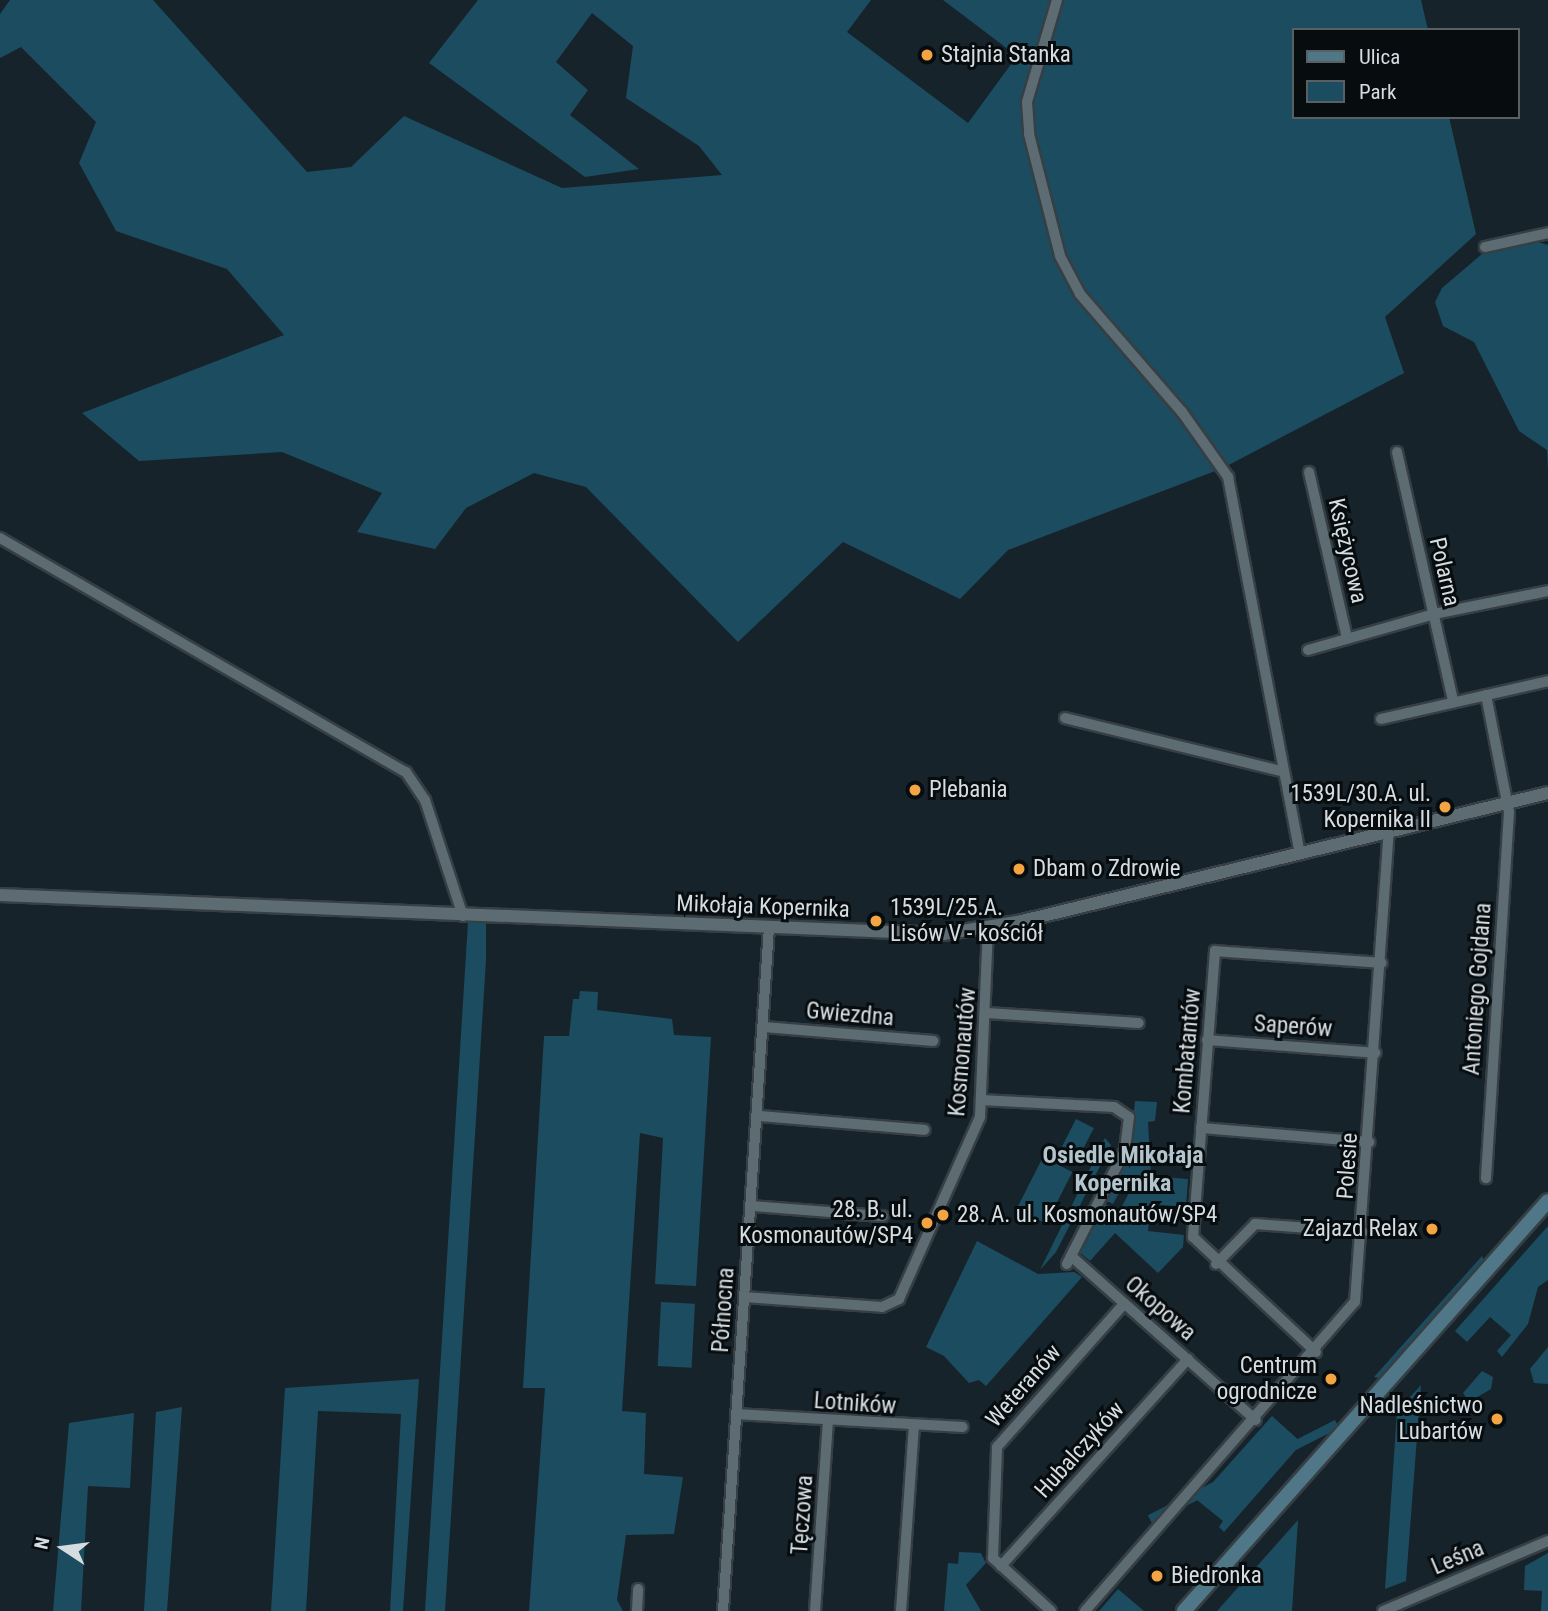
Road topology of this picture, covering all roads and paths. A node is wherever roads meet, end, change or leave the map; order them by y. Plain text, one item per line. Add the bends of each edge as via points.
1 (1057, 0) edge
2 (1548, 233) edge
3 (1485, 247) dead end
4 (1397, 452) dead end
5 (1309, 472) dead end
6 (0, 538) edge
7 (1548, 591) edge
8 (1434, 614) junction
9 (1347, 638) junction
10 (1308, 650) dead end
11 (1548, 681) edge
12 (1486, 695) junction
13 (1453, 701) junction
14 (1065, 718) dead end
15 (1381, 719) dead end
16 (1281, 771) junction
17 (1548, 793) edge
18 (1507, 803) junction
19 (1389, 832) junction
20 (1300, 854) junction
21 (0, 895) edge
22 (463, 916) junction
23 (769, 928) junction
24 (988, 929) junction
25 (1382, 963) junction
26 (987, 1013) junction
27 (1139, 1023) dead end
28 (764, 1027) junction
29 (1207, 1040) junction
30 (933, 1041) dead end
31 (1376, 1053) junction
32 (981, 1100) junction
33 (759, 1116) junction
34 (1201, 1128) junction
35 (924, 1130) dead end
36 (1369, 1142) junction
37 (1486, 1178) dead end
38 (1548, 1201) edge
39 (752, 1206) junction
40 (883, 1216) dead end
41 (1363, 1232) junction
42 (1216, 1264) junction
43 (744, 1297) junction
44 (1124, 1304) junction
45 (1315, 1352) junction
46 (1188, 1359) junction
47 (736, 1415) junction
48 (1256, 1420) junction
49 (828, 1421) junction
50 (914, 1427) junction
51 (963, 1427) dead end
52 (1548, 1541) edge
53 (1001, 1566) junction
54 (638, 1589) dead end
55 (637, 1611) edge
56 (723, 1611) edge
57 (815, 1611) edge
58 (901, 1611) edge
59 (1051, 1611) edge
60 (1085, 1611) edge
61 (1184, 1611) edge
62 (1383, 1611) edge

1 - 16 street via 1027,102 1029,134 1059,256 1080,294 1182,412 1228,477
2 - 3 street
4 - 8 street, Polarna
5 - 9 street, Księżycowa
6 - 22 street via 399,767 421,791
7 - 8 street
8 - 9 street
8 - 13 street, Polarna
9 - 10 street
11 - 12 street
12 - 13 street
12 - 18 street
13 - 15 street
14 - 16 street
16 - 20 street
17 - 18 street, Mikołaja Kopernika
18 - 19 street, Mikołaja Kopernika
18 - 37 street, Antoniego Gojdana
19 - 20 street, Mikołaja Kopernika
19 - 25 street, Polesie
20 - 24 street, Mikołaja Kopernika
21 - 22 street, Mikołaja Kopernika
22 - 23 street, Mikołaja Kopernika
23 - 24 street, Mikołaja Kopernika via 930,934
23 - 28 street, Północna
24 - 26 street, Kosmonautów
25 - 29 street, Kombatantów via 1215,951
25 - 31 street, Polesie
26 - 27 street
26 - 32 street, Kosmonautów
28 - 30 street, Gwiezdna
28 - 33 street, Północna
29 - 31 street, Saperów
29 - 34 street, Kombatantów
31 - 36 street, Polesie
32 - 43 street, Kosmonautów via 970,1149 891,1306
32 - 44 street, Okopowa via 1126,1112 1128,1142 1069,1260
33 - 35 street
33 - 39 street, Północna
34 - 36 street
34 - 42 street, Kombatantów via 1191,1229 1196,1246
36 - 41 street, Polesie
38 - 61 main road
39 - 40 street
39 - 43 street, Północna
41 - 42 street via 1255,1224
41 - 45 street, Polesie via 1355,1302
42 - 45 street, Kombatantów
43 - 47 street, Północna
44 - 46 street, Okopowa
44 - 53 street, Weteranów via 1000,1439 990,1538
45 - 48 street, Polesie
46 - 48 street, Okopowa
46 - 53 street, Hubalczyków
47 - 49 street, Lotników
47 - 56 street, Północna
48 - 60 street, Polesie
49 - 50 street, Lotników
49 - 57 street, Tęczowa
50 - 51 street
50 - 58 street, Lotników
52 - 62 street, Leśna
53 - 59 street
54 - 55 street

